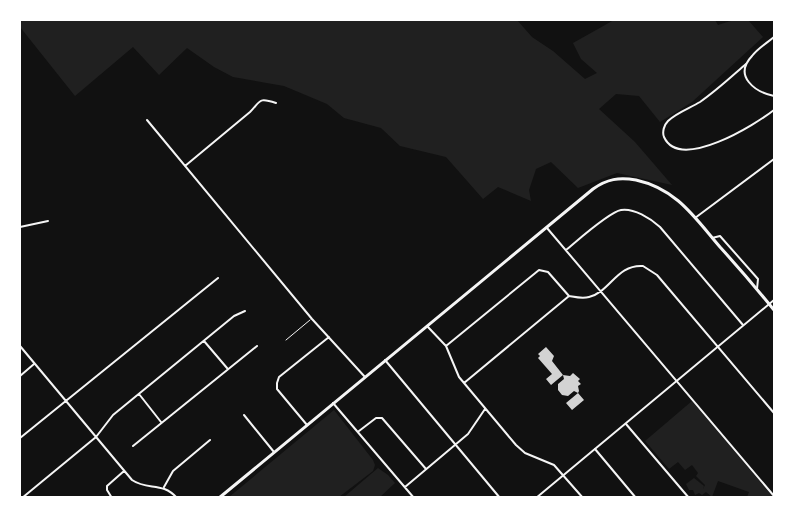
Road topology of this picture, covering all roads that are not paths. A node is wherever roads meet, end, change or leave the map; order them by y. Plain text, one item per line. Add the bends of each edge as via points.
1 (774, 37) edge
2 (746, 64) junction
3 (20, 83) edge
4 (774, 96) edge
5 (20, 99) edge
6 (276, 103) dead end
7 (774, 110) edge
8 (147, 120) dead end
9 (774, 159) edge
10 (185, 166) junction
11 (695, 218) junction
12 (48, 221) dead end
13 (20, 227) edge
14 (547, 228) junction
15 (712, 238) junction
16 (566, 250) junction
17 (218, 278) dead end
18 (757, 289) junction
19 (600, 290) junction
20 (569, 296) junction
21 (774, 300) edge
22 (770, 304) junction
23 (245, 310) dead end
24 (774, 310) edge
25 (312, 319) junction
26 (427, 326) junction
27 (744, 326) junction
28 (329, 337) junction
29 (286, 340) dead end
30 (204, 341) junction
31 (20, 346) edge
32 (257, 346) dead end
33 (446, 346) junction
34 (718, 348) junction
35 (385, 360) junction
36 (34, 364) junction
37 (228, 369) junction
38 (20, 376) edge
39 (365, 377) junction
40 (677, 381) junction
41 (464, 383) junction
42 (139, 394) junction
43 (66, 401) junction
44 (333, 404) junction
45 (485, 409) junction
46 (774, 413) edge
47 (243, 415) dead end
48 (162, 423) junction
49 (626, 424) junction
50 (307, 425) junction
51 (358, 432) junction
52 (96, 437) junction
53 (20, 438) edge
54 (210, 440) dead end
55 (456, 445) junction
56 (134, 446) dead end
57 (595, 449) junction
58 (274, 452) junction
59 (426, 470) junction
60 (123, 471) junction
61 (564, 475) junction
62 (164, 487) junction
63 (405, 487) junction
64 (774, 496) edge
65 (22, 498) edge
66 (112, 498) edge
67 (177, 498) edge
68 (219, 498) edge
69 (414, 498) edge
70 (500, 498) edge
71 (536, 498) edge
72 (583, 498) edge
73 (636, 498) edge
74 (689, 498) edge

1 - 2 street
2 - 4 street via 750,85
2 - 7 street via 701,101 668,121 663,130 667,142 686,150 695,149 747,129
3 - 5 street
6 - 10 street via 258,101
8 - 10 street
9 - 11 street
10 - 25 street
11 - 14 main road via 669,192 617,178 602,183
11 - 15 main road
12 - 13 street
14 - 16 street
14 - 26 main road
15 - 18 main road
15 - 18 street via 720,236 732,249 758,279
16 - 19 street
16 - 27 street via 616,212 627,210 643,215 660,227
17 - 43 street
18 - 22 main road
19 - 20 street via 587,297
19 - 34 street via 628,268 648,267
19 - 40 street
20 - 33 street via 548,272 539,270
20 - 41 street
21 - 22 street
22 - 24 main road
22 - 27 street
23 - 30 street
25 - 28 street
25 - 29 lane
26 - 33 street
26 - 35 main road
27 - 34 street
28 - 39 street
28 - 50 street via 279,377 277,383 279,392
30 - 37 street
30 - 42 street
31 - 36 street
32 - 37 street
33 - 41 street via 455,372
34 - 40 street
34 - 46 street
35 - 39 main road
35 - 55 street
36 - 38 street
36 - 43 street
37 - 48 street
39 - 44 main road
40 - 49 street
40 - 64 street
41 - 45 street
42 - 48 street
42 - 52 street via 113,415
43 - 52 street
43 - 53 street
44 - 50 main road
44 - 51 street
45 - 55 street
45 - 61 street via 520,449 552,464
47 - 58 street
48 - 56 street
49 - 57 street
49 - 74 street
50 - 58 main road
51 - 59 street via 376,418 382,418
51 - 63 street
52 - 60 street
52 - 65 street
54 - 62 street via 173,471
55 - 59 street
55 - 70 street
57 - 61 street
57 - 73 street
58 - 68 main road
59 - 63 street
60 - 62 street via 138,484
60 - 66 street via 107,486
61 - 71 street
61 - 72 street
62 - 67 street
63 - 69 street

